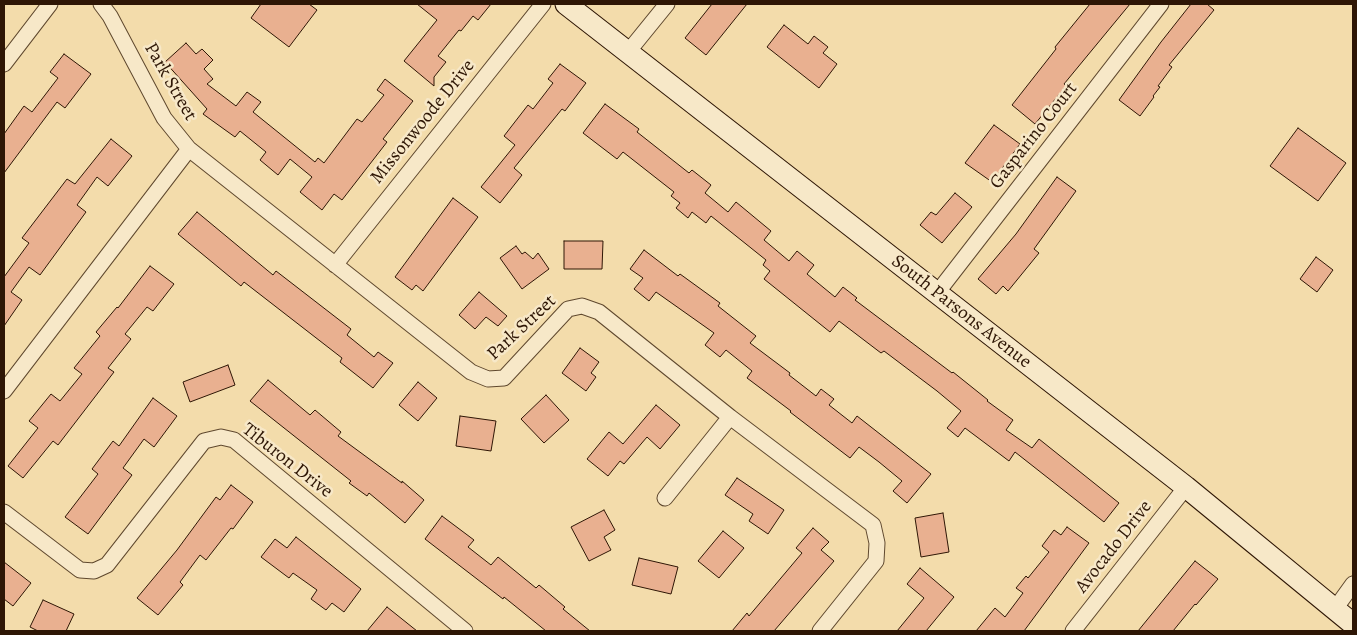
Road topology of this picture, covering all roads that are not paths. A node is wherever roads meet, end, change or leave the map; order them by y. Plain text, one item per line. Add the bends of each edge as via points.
1 (50, 4) edge
2 (101, 4) edge
3 (542, 4) edge
4 (566, 4) edge
5 (666, 4) edge
6 (1161, 4) edge
7 (628, 52) junction
8 (4, 64) edge
9 (189, 149) junction
10 (335, 265) junction
11 (937, 293) junction
12 (4, 391) edge
13 (730, 417) junction
14 (1186, 487) junction
15 (665, 498) dead end
16 (4, 512) edge
17 (1353, 584) edge
18 (1335, 609) junction
19 (1353, 624) edge
20 (462, 631) edge
21 (820, 631) edge
22 (1073, 631) edge

1 - 8 street
2 - 9 street, Park Street via 164,118
3 - 10 street, Missonwoode Drive
4 - 7 street, South Parsons Avenue
5 - 7 street
6 - 11 street, Gasparino Court
7 - 11 street, South Parsons Avenue
9 - 10 street, Park Street
9 - 12 street
10 - 13 street, Park Street via 471,372 488,380 504,378 568,309 582,306 599,312
11 - 14 street, South Parsons Avenue
13 - 15 street
13 - 21 street, Park Street via 873,525 876,561
14 - 18 street, South Parsons Avenue
14 - 22 street, Avocado Drive
16 - 20 street, Tiburon Drive via 80,570 94,571 107,564 204,441 234,440
17 - 18 street
18 - 19 street, South Parsons Avenue

